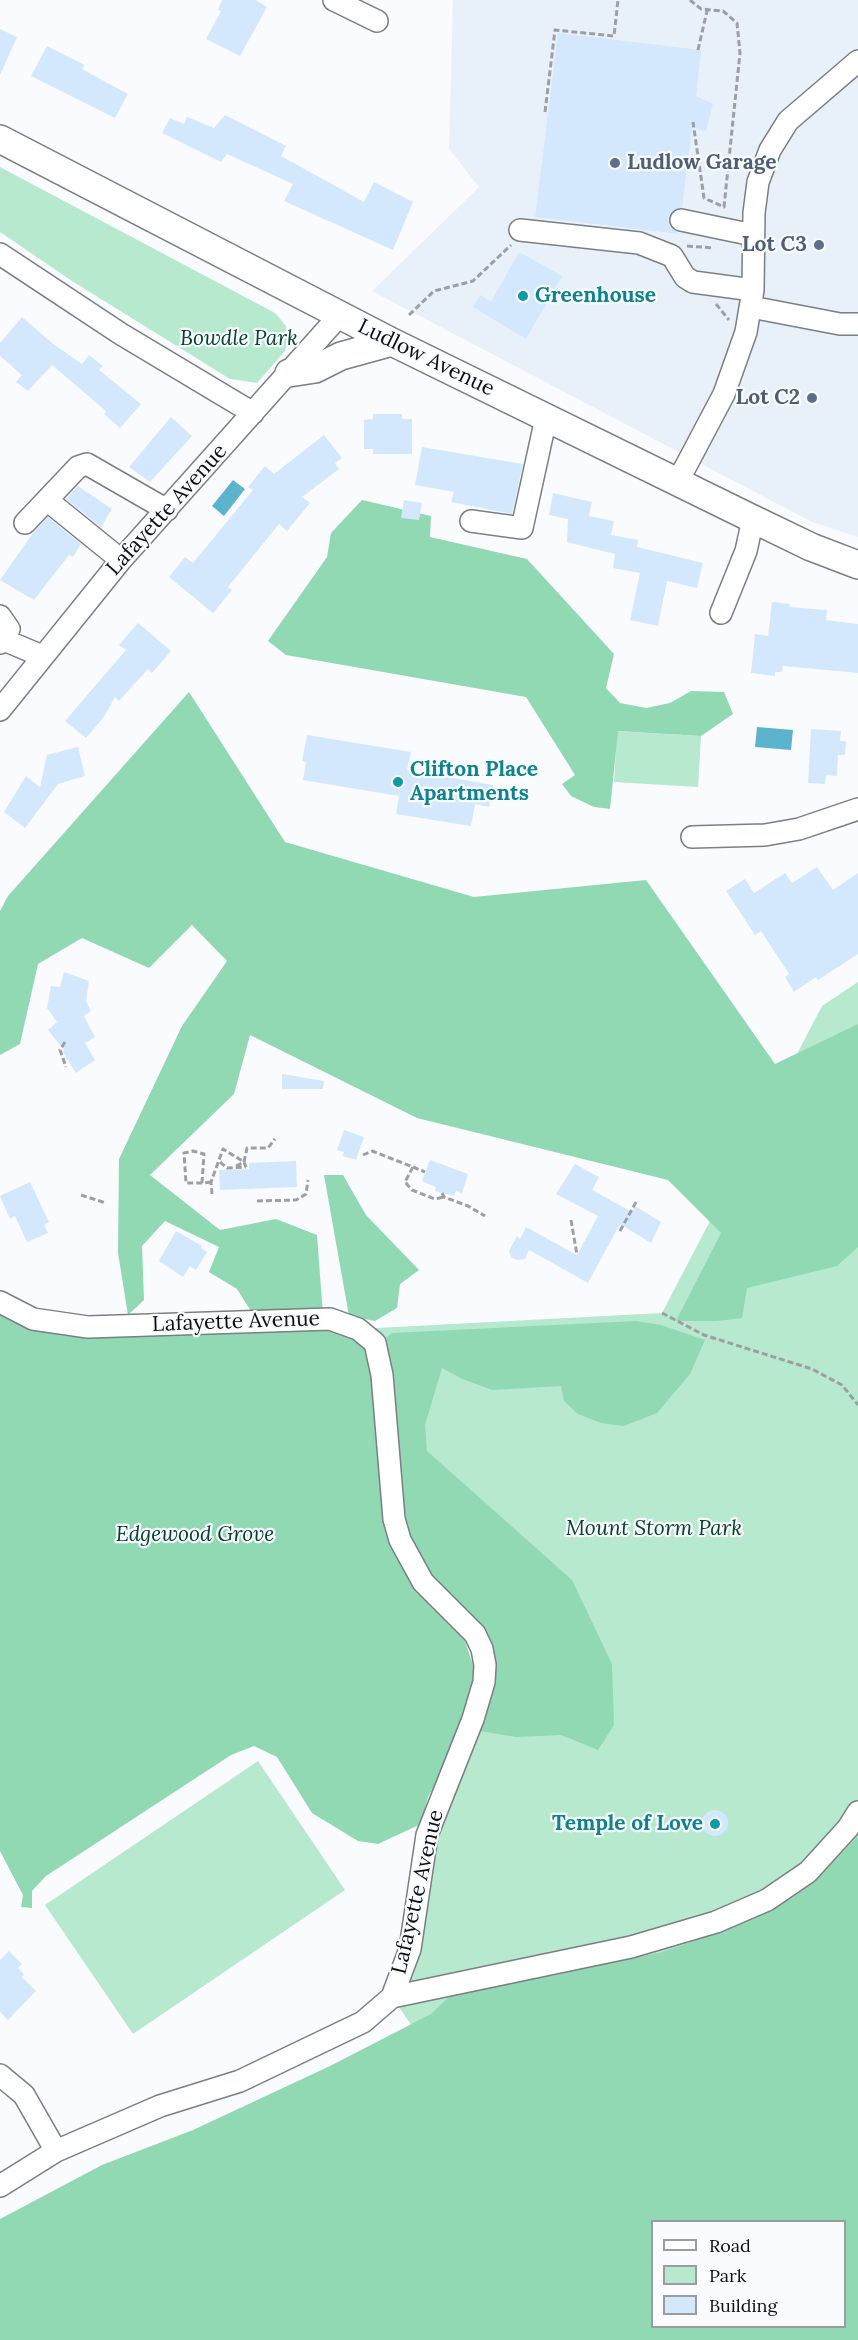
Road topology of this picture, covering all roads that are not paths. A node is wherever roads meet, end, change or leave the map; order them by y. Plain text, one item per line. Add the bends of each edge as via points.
1 (334, 0) edge
2 (377, 21) dead end
3 (858, 61) edge
4 (0, 140) edge
5 (681, 220) dead end
6 (520, 230) road end
7 (753, 235) junction
8 (0, 254) edge
9 (752, 299) junction
10 (339, 316) junction
11 (858, 324) edge
12 (392, 342) junction
13 (289, 373) junction
14 (253, 413) junction
15 (546, 418) junction
16 (678, 482) junction
17 (47, 500) junction
18 (167, 510) junction
19 (753, 519) junction
20 (471, 521) dead end
21 (25, 523) dead end
22 (121, 560) junction
23 (858, 565) edge
24 (721, 613) dead end
25 (0, 616) edge
26 (2, 642) edge
27 (42, 656) junction
28 (0, 710) edge
29 (858, 809) edge
30 (692, 837) dead end
31 (0, 1302) edge
32 (858, 1812) edge
33 (392, 1997) junction
34 (0, 2075) edge
35 (56, 2151) junction
36 (0, 2186) edge

1 - 2 street
3 - 7 street via 788,122 770,150 758,182
4 - 10 main road, Ludlow Avenue
5 - 7 street
6 - 9 street via 639,243 672,256 685,277 693,282
7 - 9 street
8 - 14 street via 121,334
9 - 11 street via 840,324
9 - 16 street via 739,355 724,394
10 - 12 main road, Ludlow Avenue
10 - 13 street, Lafayette Avenue
12 - 13 main road via 341,356 315,369
12 - 15 main road, Ludlow Avenue
13 - 14 street, Lafayette Avenue
14 - 18 street, Lafayette Avenue
15 - 16 main road, Ludlow Avenue
15 - 20 street via 522,528
16 - 19 main road, Ludlow Avenue
17 - 18 street via 78,467 87,464
17 - 21 street
17 - 22 street
18 - 22 street, Lafayette Avenue
19 - 23 main road, Ludlow Avenue
19 - 24 street via 746,551
22 - 27 street, Lafayette Avenue
25 - 26 street via 9,629
26 - 27 street
27 - 28 street, Lafayette Avenue
29 - 30 street via 800,829 765,835
31 - 33 street, Lafayette Avenue via 33,1319 88,1327 330,1319 358,1329 375,1343 382,1375 394,1519 400,1540 423,1582 475,1634 485,1665 473,1719 426,1835 410,1949
32 - 33 street via 808,1872 767,1900 716,1922 621,1950
33 - 35 street, Lafayette Avenue via 363,2022 240,2081 160,2106
34 - 35 street via 24,2095
35 - 36 street, Lafayette Avenue

